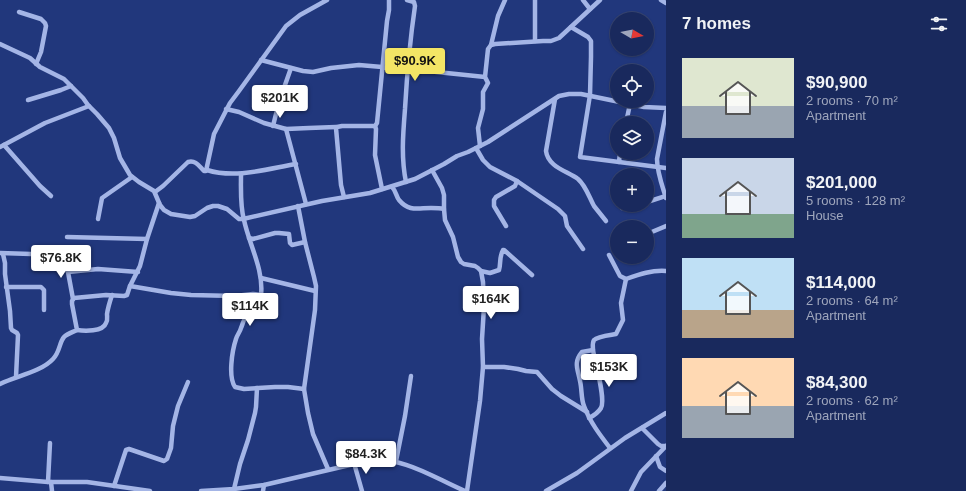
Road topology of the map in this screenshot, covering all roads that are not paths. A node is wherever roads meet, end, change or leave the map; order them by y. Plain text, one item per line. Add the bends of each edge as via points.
1 (328, 0) edge
2 (389, 0) edge
3 (406, 0) edge
4 (505, 0) edge
5 (535, 0) edge
6 (583, 0) edge
7 (600, 0) edge
8 (661, 0) edge
9 (666, 3) edge
10 (590, 8) junction
11 (19, 12) dead end
12 (572, 27) junction
13 (535, 41) junction
14 (0, 44) edge
15 (491, 45) junction
16 (261, 60) junction
17 (36, 64) junction
18 (382, 67) junction
19 (291, 68) junction
20 (408, 69) junction
21 (485, 77) junction
22 (71, 86) junction
23 (590, 95) junction
24 (555, 99) junction
25 (28, 100) dead end
26 (610, 100) edge
27 (89, 106) junction
28 (654, 107) edge
29 (666, 108) edge
30 (226, 110) junction
31 (666, 112) edge
32 (273, 126) junction
33 (375, 126) junction
34 (336, 127) junction
35 (286, 129) junction
36 (2, 146) edge
37 (478, 147) junction
38 (619, 162) joint
39 (296, 164) junction
40 (658, 167) junction
41 (666, 168) edge
42 (207, 170) junction
43 (432, 170) junction
44 (241, 174) junction
45 (132, 177) junction
46 (517, 181) junction
47 (406, 182) junction
48 (392, 186) junction
49 (382, 190) junction
50 (155, 192) junction
51 (51, 196) dead end
52 (344, 197) junction
53 (666, 197) edge
54 (654, 200) edge
55 (159, 203) junction
56 (306, 204) junction
57 (298, 206) junction
58 (444, 209) junction
59 (98, 219) dead end
60 (243, 219) junction
61 (606, 221) dead end
62 (506, 226) dead end
63 (666, 226) edge
64 (654, 231) edge
65 (67, 237) dead end
66 (249, 238) junction
67 (147, 239) junction
68 (305, 242) junction
69 (583, 249) dead end
70 (2, 254) edge
71 (609, 255) dead end
72 (481, 271) junction
73 (666, 271) edge
74 (68, 272) junction
75 (138, 272) junction
76 (532, 275) dead end
77 (261, 278) junction
78 (626, 279) junction
79 (0, 285) edge
80 (6, 286) junction
81 (130, 286) junction
82 (316, 291) junction
83 (112, 295) junction
84 (261, 295) junction
85 (73, 299) junction
86 (484, 307) junction
87 (500, 309) dead end
88 (44, 310) dead end
89 (77, 330) junction
90 (593, 350) junction
91 (483, 367) junction
92 (411, 376) dead end
93 (16, 378) junction
94 (188, 382) dead end
95 (0, 384) edge
96 (257, 388) junction
97 (304, 389) junction
98 (587, 412) junction
99 (666, 413) edge
100 (589, 418) junction
101 (642, 428) junction
102 (50, 443) dead end
103 (666, 446) edge
104 (610, 448) junction
105 (656, 456) junction
106 (396, 462) junction
107 (354, 463) junction
108 (328, 470) junction
109 (666, 471) edge
110 (0, 478) edge
111 (49, 482) junction
112 (666, 483) edge
113 (264, 485) junction
114 (114, 486) junction
115 (231, 490) edge
116 (52, 491) edge
117 (150, 491) edge
118 (201, 491) edge
119 (263, 491) edge
120 (362, 491) edge
121 (465, 491) edge
122 (546, 491) edge
123 (631, 491) edge
124 (659, 491) edge

1 - 16 street via 286,26
2 - 18 street
3 - 20 street via 414,2 415,6
4 - 15 street
5 - 13 street
6 - 10 street
7 - 10 street
8 - 9 street
10 - 12 street
11 - 17 street via 41,19 46,26
12 - 13 street via 559,38
12 - 23 street via 591,41
13 - 15 street
14 - 17 street via 30,58
15 - 21 street via 488,49
16 - 19 street
16 - 30 street
17 - 22 street
18 - 19 street via 359,65 313,72
18 - 20 street
18 - 33 street
19 - 32 street
20 - 21 street
20 - 47 street via 402,151
21 - 37 street via 488,83 483,92
22 - 25 street
22 - 27 street
23 - 24 street via 569,94
23 - 26 street
23 - 38 street via 580,157
24 - 37 street
24 - 61 street via 547,157 553,164 580,180
27 - 36 street via 45,124
27 - 45 street via 109,128 120,158
28 - 29 street
30 - 32 street via 239,112
30 - 42 street via 214,134
31 - 40 street via 657,159
32 - 35 street
33 - 34 street
33 - 49 street via 375,155
34 - 35 street
34 - 52 street
35 - 39 street
36 - 51 street
37 - 43 street
37 - 46 street via 483,160 490,167
38 - 40 street
39 - 44 street
39 - 56 street
40 - 41 street
40 - 53 street
42 - 44 street
42 - 50 street via 204,171 195,162 188,162
43 - 47 street
43 - 58 street via 442,188
44 - 60 street
45 - 50 street
45 - 59 street via 102,198
46 - 62 street via 515,186 494,200 494,206
46 - 69 street via 565,216 569,230
47 - 48 street
48 - 49 street
48 - 58 street via 400,201 410,208
49 - 52 street
50 - 55 street
52 - 56 street
53 - 54 street
55 - 60 street via 171,214 192,217 207,208 218,206
55 - 67 street
56 - 57 street
57 - 60 street
57 - 68 street
58 - 72 street via 445,220 453,236 459,260
60 - 66 street
63 - 64 street
65 - 67 street
66 - 68 street via 279,232 289,234 292,244
66 - 77 street
67 - 75 street
68 - 82 street
70 - 74 street via 31,254 55,250 63,254
70 - 80 street
71 - 78 street via 620,276
72 - 76 street via 490,273 498,270 501,252 504,250
72 - 86 street
73 - 78 street via 652,271
74 - 75 street via 98,269
74 - 85 street
75 - 81 street
77 - 82 street
77 - 84 street
78 - 90 street via 621,303 622,323 615,334 595,339
79 - 80 street
80 - 88 street via 41,287 44,290
80 - 93 street via 11,328 18,335
81 - 83 street via 126,295
81 - 84 street via 171,294
82 - 97 street
83 - 85 street
83 - 89 street via 106,323 102,328
84 - 96 street via 258,305 244,318 235,340 232,367 233,386 244,389
85 - 89 street
86 - 87 street
86 - 91 street
89 - 93 street via 64,337 56,355 46,365
90 - 98 street via 582,352 577,363 583,405
90 - 100 street via 603,401 600,410
91 - 98 street via 537,372 552,389
91 - 121 street
92 - 106 street
93 - 95 street
94 - 114 street via 178,406 167,459 126,450
96 - 97 street
96 - 115 street via 255,413
97 - 108 street via 313,434
98 - 100 street
99 - 101 street
100 - 104 street
101 - 103 street via 658,444
101 - 104 street
102 - 111 street
103 - 105 street
104 - 122 street
105 - 109 street via 660,467
105 - 123 street via 641,472
106 - 107 street via 384,459
106 - 121 street via 421,470
107 - 108 street
107 - 120 street
108 - 113 street
110 - 111 street
111 - 114 street via 86,482
111 - 116 street
112 - 124 street
113 - 115 street
113 - 119 street
114 - 117 street
115 - 118 street

